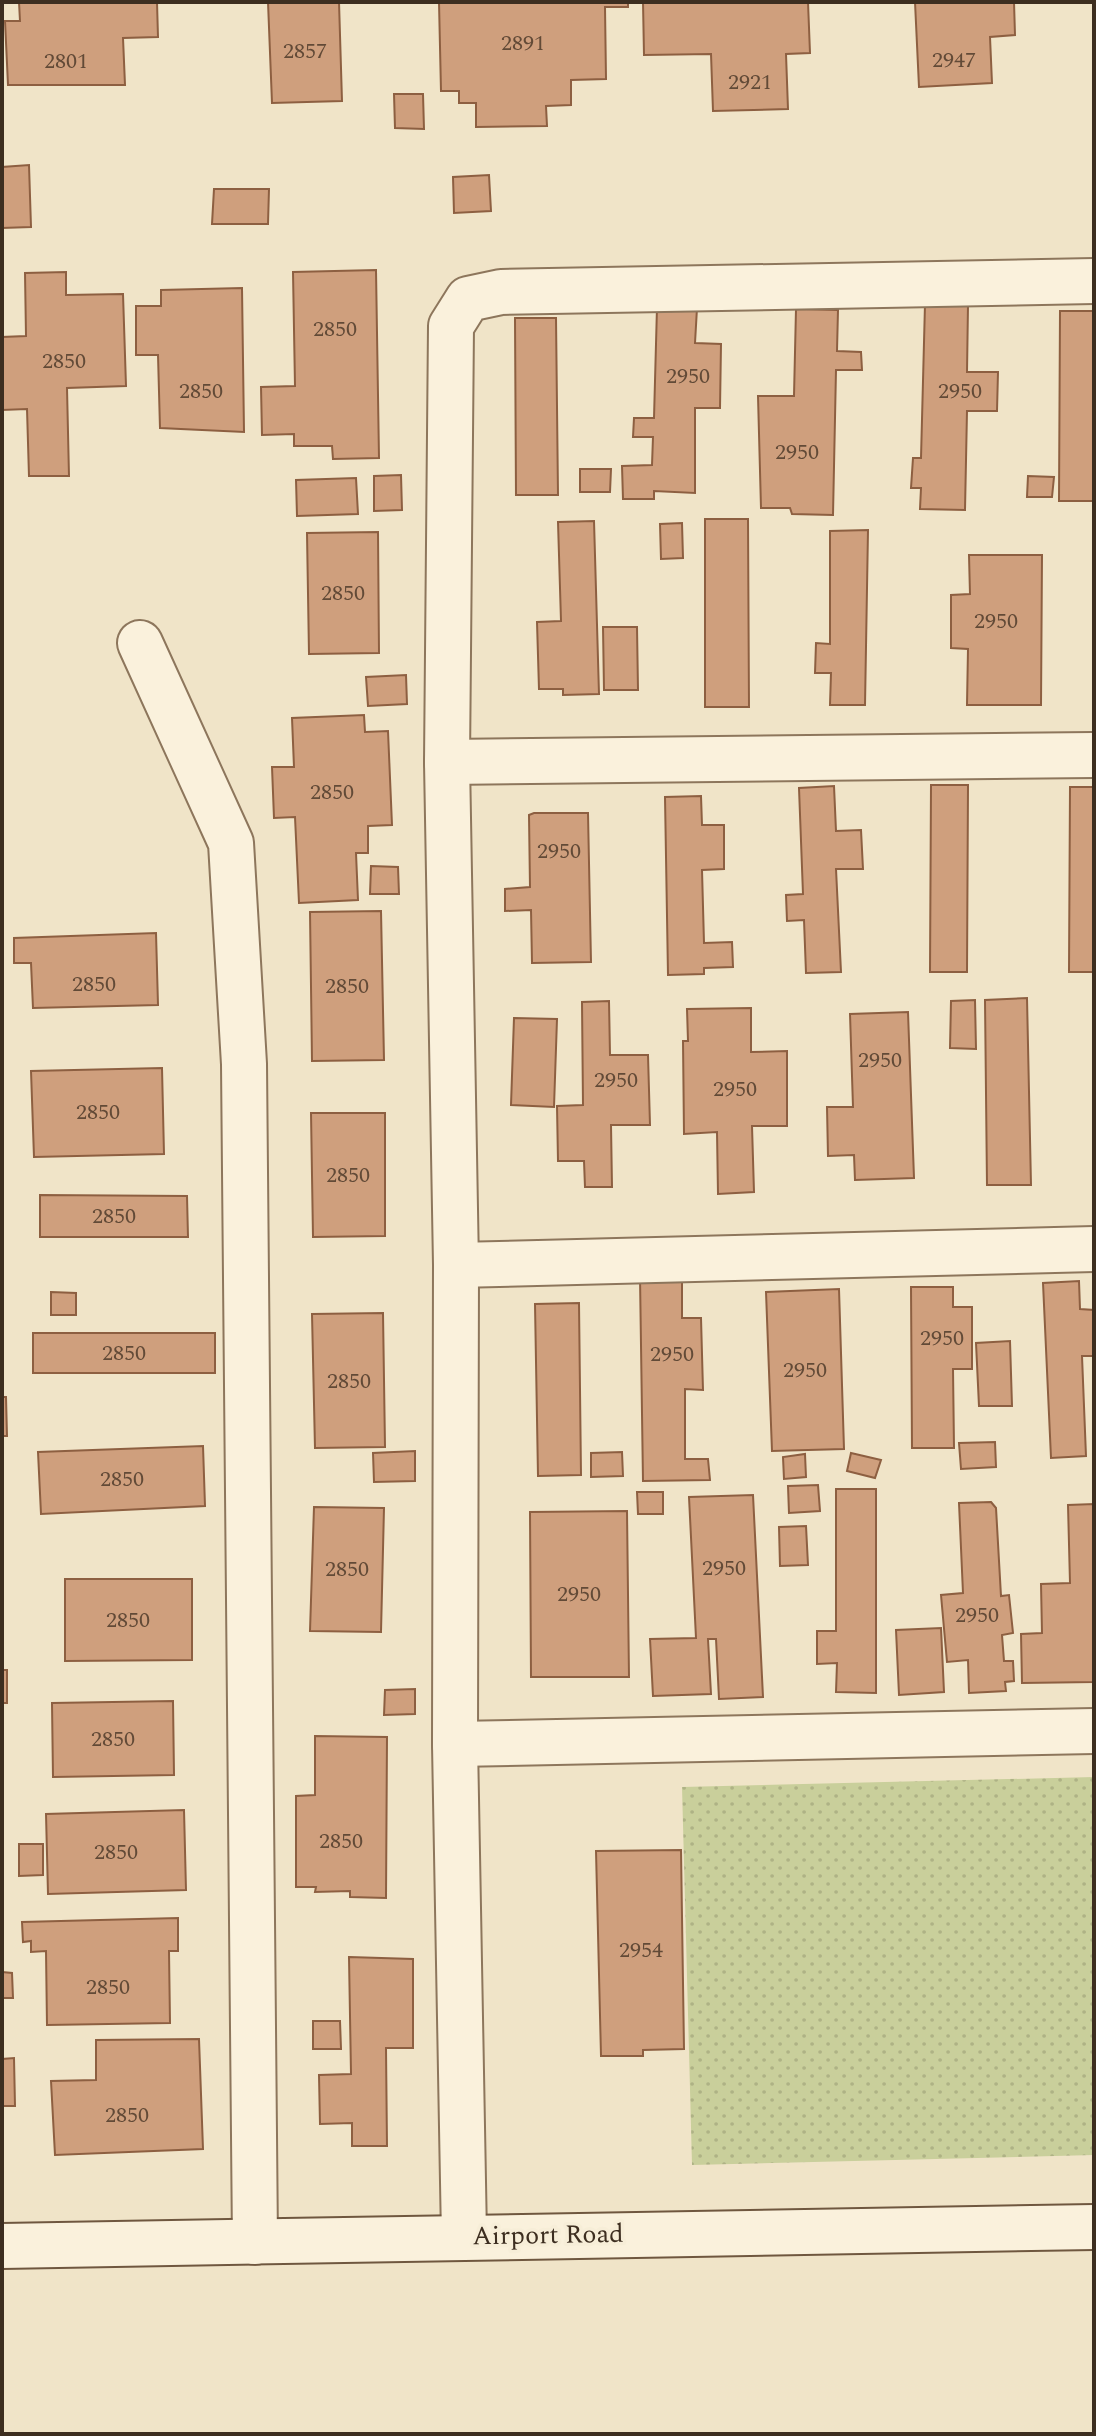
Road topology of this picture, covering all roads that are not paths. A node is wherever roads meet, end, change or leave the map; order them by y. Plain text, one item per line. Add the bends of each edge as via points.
1 (1094, 281) edge
2 (140, 643) dead end
3 (1094, 755) edge
4 (447, 762) junction
5 (1094, 1249) edge
6 (456, 1265) junction
7 (1094, 1731) edge
8 (455, 1744) junction
9 (1094, 2227) edge
10 (464, 2236) junction
11 (255, 2242) junction
12 (2, 2246) edge

1 - 4 street via 501,292 468,299 451,326
2 - 11 street via 231,843 244,1064
3 - 4 street
4 - 6 street
5 - 6 street
6 - 8 street
7 - 8 street
8 - 10 street
9 - 10 street, Airport Road
10 - 11 street, Airport Road
11 - 12 street, Airport Road

